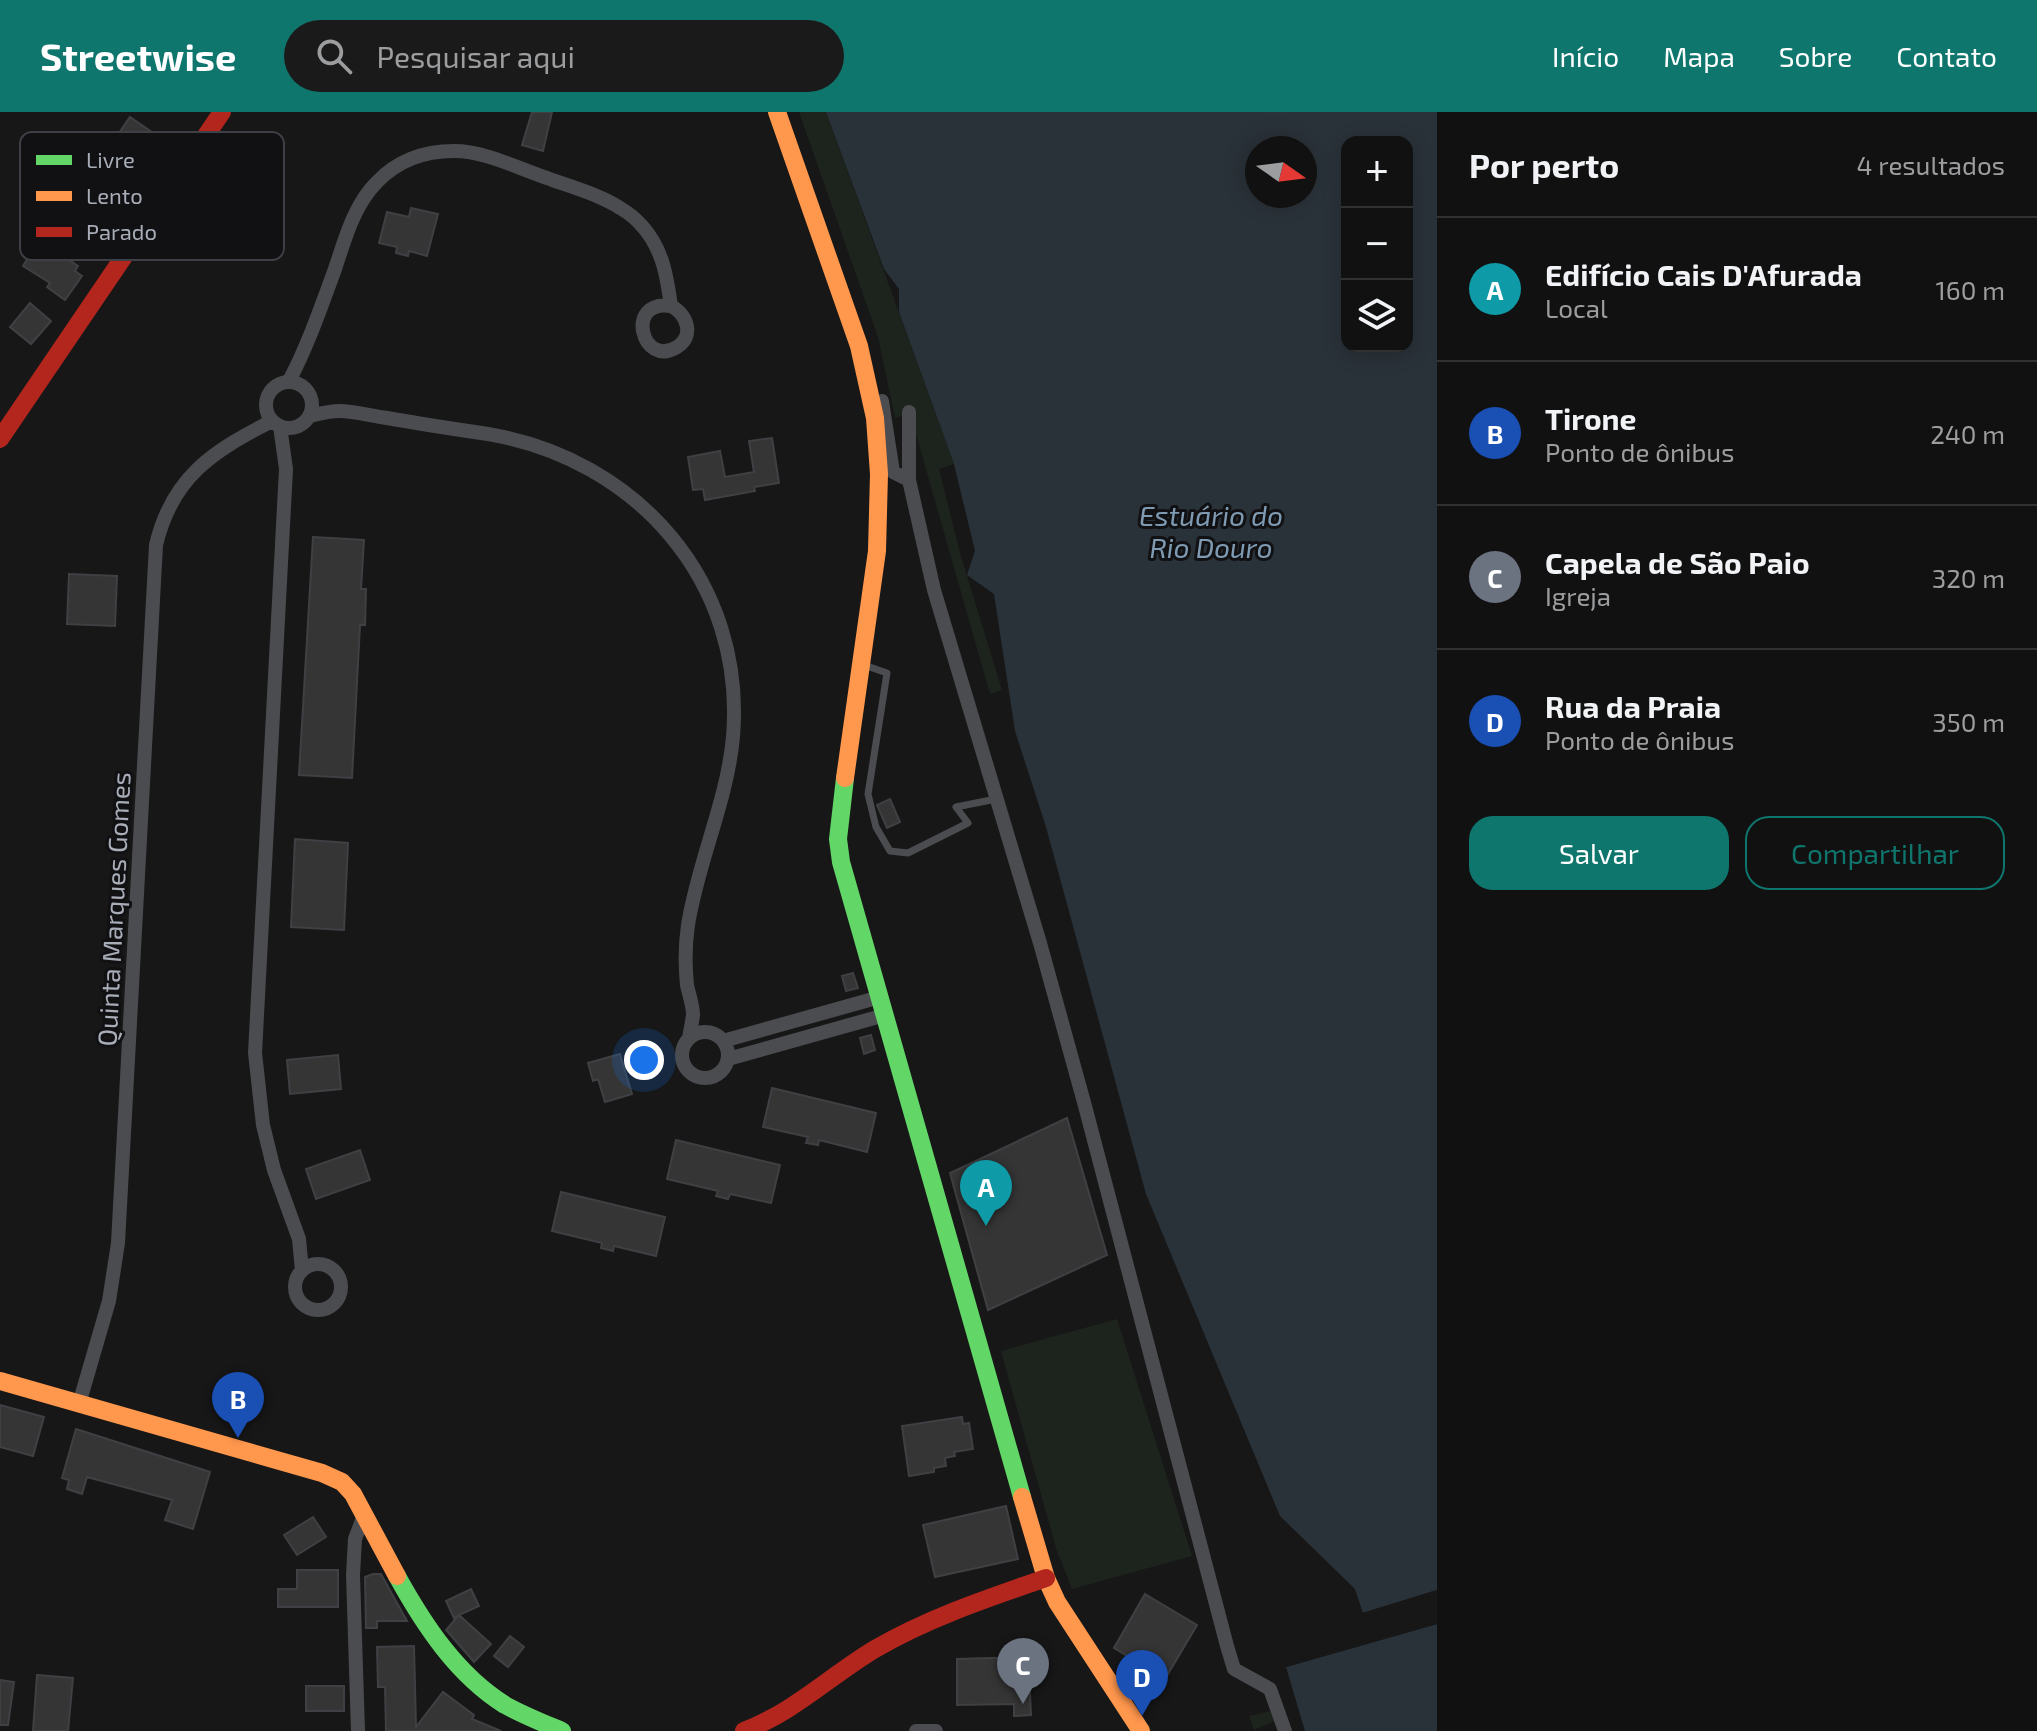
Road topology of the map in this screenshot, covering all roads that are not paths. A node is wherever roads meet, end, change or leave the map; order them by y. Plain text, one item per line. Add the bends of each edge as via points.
1 (222, 112) edge
2 (777, 112) edge
3 (208, 132) edge
4 (122, 260) edge
5 (671, 306) dead end
6 (305, 350) junction
7 (289, 381) junction
8 (307, 390) junction
9 (882, 401) dead end
10 (338, 411) junction
11 (909, 412) dead end
12 (273, 419) junction
13 (304, 421) junction
14 (0, 439) edge
15 (286, 469) junction
16 (909, 480) junction
17 (862, 664) junction
18 (996, 799) junction
19 (882, 1006) junction
20 (693, 1012) junction
21 (716, 1037) junction
22 (689, 1039) junction
23 (728, 1059) junction
24 (299, 1239) junction
25 (319, 1264) junction
26 (302, 1271) junction
27 (0, 1381) edge
28 (79, 1404) junction
29 (364, 1515) junction
30 (1046, 1578) junction
31 (753, 1730) edge
32 (358, 1731) edge
33 (562, 1731) edge
34 (916, 1731) edge
35 (936, 1731) edge
36 (1141, 1731) edge
37 (1285, 1731) edge

1 - 3 main road
2 - 17 main road via 859,346 875,418 877,551
4 - 14 main road
5 - 6 street, Quinta Marques Gomes via 657,246 628,213 597,196 497,161 441,151 396,166 364,197
6 - 7 street, Quinta Marques Gomes
6 - 8 street, Quinta Marques Gomes
7 - 8 street
7 - 12 street, Quinta Marques Gomes via 267,396
8 - 10 street
8 - 13 street, Quinta Marques Gomes via 312,401
9 - 16 street via 893,472
10 - 13 street
10 - 20 street via 501,437 564,455 642,505 691,564 725,644 734,722 726,781 687,928 686,975
11 - 16 street
12 - 13 street
12 - 15 street, Quinta Marques Gomes
12 - 28 street, Quinta Marques Gomes via 203,462 177,492 156,545 118,1243 109,1301
13 - 15 street, Quinta Marques Gomes
15 - 24 street, Quinta Marques Gomes via 255,1053 266,1141
16 - 18 street via 934,590
17 - 18 lane via 887,673 868,794 876,827 890,851 908,853 968,823 956,807
17 - 19 main road via 838,839
18 - 37 street via 1085,1106 1234,1669 1270,1689
19 - 21 street
19 - 23 street
19 - 30 main road
20 - 21 street
20 - 22 street
21 - 22 street
21 - 23 street
22 - 23 street via 683,1060 696,1077 717,1075
24 - 25 street, Quinta Marques Gomes
24 - 26 street, Quinta Marques Gomes
25 - 26 street
25 - 26 street, Quinta Marques Gomes via 337,1272 342,1287 337,1302 324,1310 309,1309 298,1299 295,1284
27 - 28 main road
28 - 29 main road via 329,1475 348,1487
29 - 32 street via 355,1539 353,1575
29 - 33 main road via 443,1648 501,1702
30 - 31 main road via 891,1640 788,1713
30 - 36 main road
34 - 35 street

